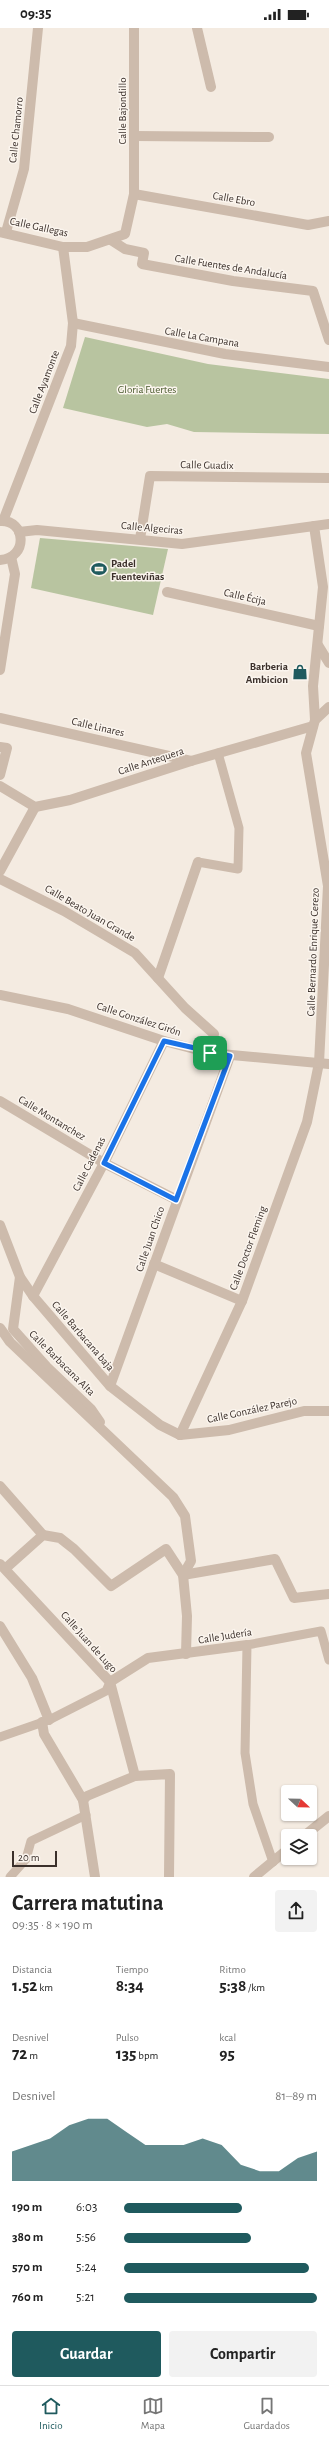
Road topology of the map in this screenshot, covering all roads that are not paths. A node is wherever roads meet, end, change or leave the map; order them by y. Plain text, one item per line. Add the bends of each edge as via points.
1 (38, 28) edge
2 (134, 28) edge
3 (197, 28) edge
4 (211, 87) dead end
5 (134, 136) junction
6 (269, 137) dead end
7 (134, 194) junction
8 (329, 221) edge
9 (3, 232) edge
10 (111, 240) junction
11 (63, 246) junction
12 (73, 323) junction
13 (329, 340) edge
14 (329, 364) edge
15 (329, 478) edge
16 (2, 521) edge
17 (329, 524) edge
18 (314, 526) junction
19 (19, 532) junction
20 (140, 539) junction
21 (12, 558) junction
22 (0, 560) edge
23 (326, 586) edge
24 (167, 592) dead end
25 (318, 626) junction
26 (318, 645) junction
27 (329, 663) edge
28 (0, 670) edge
29 (329, 707) edge
30 (0, 718) edge
31 (314, 723) junction
32 (0, 747) edge
33 (218, 753) junction
34 (191, 761) junction
35 (0, 775) edge
36 (0, 786) edge
37 (35, 807) junction
38 (198, 862) joint
39 (0, 871) edge
40 (0, 879) edge
41 (329, 885) edge
42 (158, 978) junction
43 (0, 995) edge
44 (164, 1041) junction
45 (210, 1053) junction
46 (230, 1056) junction
47 (324, 1063) edge
48 (0, 1101) edge
49 (104, 1163) junction
50 (176, 1200) junction
51 (0, 1225) edge
52 (154, 1264) junction
53 (20, 1277) junction
54 (33, 1296) junction
55 (242, 1301) junction
56 (0, 1328) edge
57 (110, 1386) junction
58 (329, 1411) edge
59 (180, 1435) junction
60 (110, 1437) junction
61 (0, 1486) edge
62 (43, 1535) junction
63 (3, 1566) edge
64 (183, 1575) junction
65 (329, 1594) edge
66 (0, 1626) edge
67 (246, 1645) junction
68 (186, 1654) junction
69 (329, 1660) edge
70 (110, 1682) junction
71 (46, 1721) junction
72 (0, 1737) edge
73 (135, 1776) junction
74 (83, 1800) junction
75 (86, 1815) junction
76 (329, 1816) edge
77 (313, 1829) edge
78 (281, 1855) edge
79 (273, 1862) junction
80 (10, 1877) edge
81 (95, 1877) edge
82 (170, 1877) edge
83 (254, 1877) edge

1 - 9 street, Calle Chamorro via 24,169
2 - 5 street, Calle Bajondillo
3 - 4 street
5 - 6 street
5 - 7 street, Calle Bajondillo
7 - 8 street, Calle Ebro via 308,225
7 - 10 street, Calle Gallegas via 125,234
9 - 11 street, Calle Gallegas
10 - 11 street, Calle Gallegas via 87,247
10 - 13 street, Calle Fuentes de Andalucía via 125,249 144,253 142,264 233,281 314,291
11 - 12 street, Calle Ayamonte
12 - 14 street, Calle La Campana via 225,354
12 - 16 street, Calle Ayamonte via 71,346
15 - 20 street, Calle Guadix via 150,476
16 - 19 street via 10,522
17 - 18 street, Calle Algeciras
18 - 20 street, Calle Algeciras via 182,544
18 - 23 street
19 - 20 street, Calle Algeciras via 37,530
19 - 21 street via 19,549
21 - 22 street
21 - 28 street via 15,574
23 - 25 street
24 - 25 street, Calle Écija
25 - 26 street
26 - 27 street
26 - 31 street via 313,686
29 - 31 street
30 - 34 street, Calle Linares
31 - 33 street, Calle Antequera
31 - 41 street, Calle Bernardo Enrique Cerezo via 306,753
32 - 35 street via 7,748
33 - 34 street, Calle Antequera
33 - 38 street via 239,828 238,869
34 - 37 street, Calle Antequera via 70,800
36 - 37 street
37 - 39 street
38 - 42 street
40 - 42 street, Calle Beato Juan Grande via 64,910 135,953
41 - 47 street, Calle Bernardo Enrique Cerezo
42 - 45 street, Calle Beato Juan Grande via 185,1008 214,1034
43 - 44 street, Calle González Girón via 68,1009
44 - 45 street, Calle González Girón
44 - 49 street, Calle Cadenas
45 - 46 street, Calle González Girón
46 - 47 street, Calle González Girón
46 - 50 street, Calle Juan Chico
47 - 55 street, Calle Doctor Fleming via 307,1122
48 - 49 street, Calle Montanchez
49 - 50 street, Calle Montanchez
49 - 54 street, Calle Cadenas
50 - 52 street, Calle Juan Chico
51 - 53 street, Calle Barbacana baja
52 - 55 street
52 - 57 street, Calle Juan Chico
53 - 54 street, Calle Barbacana baja
53 - 60 street, Calle Barbacana Alta via 13,1329 47,1367 91,1409
54 - 57 street, Calle Barbacana baja
55 - 59 street, Calle Doctor Fleming
56 - 60 street, Calle Barbacana Alta via 10,1342
57 - 59 street, Calle Barbacana baja via 160,1424
58 - 59 street, Calle González Parejo via 304,1411 229,1430
60 - 64 street, Calle Barbacana Alta via 173,1497 184,1516 191,1561
61 - 62 street
62 - 63 street
62 - 64 street via 65,1541 111,1586 166,1549
63 - 70 street, Calle Juan de Lugo
64 - 65 street via 275,1559 294,1598
64 - 68 street, Calle Barbacana Alta via 187,1616
66 - 71 street via 32,1678
67 - 68 street, Calle Judería
67 - 69 street, Calle Judería via 320,1632
67 - 79 street via 245,1753 253,1804
68 - 70 street, Calle Judería via 148,1658
70 - 71 street via 106,1692
70 - 73 street, Calle Juan de Lugo
71 - 72 street
71 - 74 street via 44,1734
73 - 74 street
73 - 82 street via 170,1774
74 - 75 street
75 - 80 street via 31,1841 26,1859
75 - 81 street
76 - 77 street
78 - 79 street
79 - 83 street

